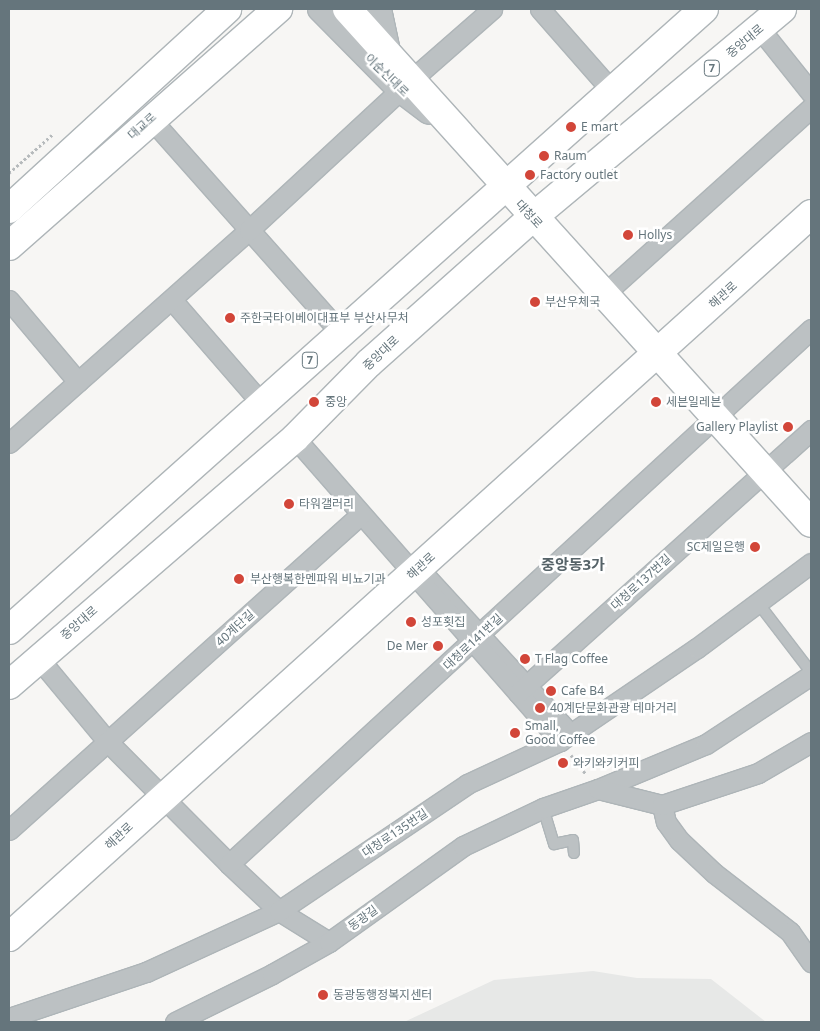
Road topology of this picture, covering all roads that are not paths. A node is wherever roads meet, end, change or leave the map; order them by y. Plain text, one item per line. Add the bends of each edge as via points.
1 (212, 9) edge
2 (227, 9) edge
3 (278, 9) edge
4 (320, 9) edge
5 (347, 9) edge
6 (379, 9) edge
7 (492, 9) edge
8 (540, 9) edge
9 (704, 9) edge
10 (774, 15) edge
11 (389, 56) junction
12 (154, 74) junction
13 (406, 85) junction
14 (613, 92) junction
15 (811, 93) edge
16 (811, 108) edge
17 (150, 118) junction
18 (505, 187) junction
19 (9, 209) edge
20 (811, 214) edge
21 (532, 218) junction
22 (249, 230) junction
23 (9, 246) edge
24 (603, 295) junction
25 (9, 300) edge
26 (172, 300) junction
27 (811, 329) edge
28 (341, 333) junction
29 (658, 355) junction
30 (78, 382) junction
31 (262, 404) junction
32 (713, 416) junction
33 (811, 430) edge
34 (295, 438) junction
35 (9, 443) edge
36 (764, 472) junction
37 (361, 514) junction
38 (811, 523) edge
39 (811, 563) edge
40 (416, 570) junction
41 (758, 604) junction
42 (9, 630) edge
43 (477, 638) junction
44 (39, 659) junction
45 (811, 674) edge
46 (11, 677) edge
47 (523, 689) junction
48 (566, 737) junction
49 (108, 742) junction
50 (811, 742) edge
51 (598, 789) junction
52 (161, 797) junction
53 (662, 805) junction
54 (543, 808) junction
55 (9, 830) edge
56 (574, 852) dead end
57 (229, 864) junction
58 (278, 910) junction
59 (9, 937) edge
60 (329, 942) junction
61 (811, 962) edge
62 (9, 1018) edge
63 (177, 1022) edge

1 - 12 street via 175,44
2 - 12 main road
3 - 17 main road, 대교로
4 - 13 street, 이순신대로
5 - 11 main road, 대청로
6 - 11 street
7 - 13 street
8 - 14 street
9 - 14 main road, 7
10 - 15 street
10 - 21 main road, 중앙대로 / 7
11 - 13 main road, 대청로
12 - 19 main road
13 - 18 main road, 대청로 via 459,135
13 - 22 street
14 - 18 main road, 7
16 - 24 street
17 - 22 street
17 - 23 main road, 대교로
18 - 21 main road, 대청로
18 - 28 main road, 7
20 - 29 main road, 해관로
21 - 24 main road, 대청로
21 - 34 main road, 중앙대로 / 7 via 369,363
22 - 26 street
22 - 28 street
24 - 29 main road, 대청로
25 - 30 street
26 - 30 street
26 - 31 street
27 - 32 street
28 - 31 main road, 7
29 - 32 main road, 대청로
29 - 40 main road, 해관로
30 - 35 street
31 - 42 main road, 7
32 - 36 main road, 대청로
32 - 43 street, 대청로141번길
33 - 36 street, 대청로137번길
34 - 37 street
34 - 44 main road, 중앙대로 / 7
36 - 38 main road, 대청로
36 - 47 street, 대청로137번길
37 - 40 street
37 - 49 street, 40계단길
39 - 41 street, 대청로135번길
40 - 43 street
40 - 52 main road, 해관로
41 - 45 lane
41 - 48 street, 대청로135번길
43 - 47 street
43 - 57 street, 대청로141번길
44 - 46 main road, 중앙대로 / 7
44 - 49 street
45 - 51 street, 동광길 via 706,744
47 - 48 street
48 - 58 street, 대청로135번길 via 467,784
49 - 52 street
49 - 55 street, 40계단길
50 - 53 street via 758,773
51 - 53 street
51 - 54 street, 동광길
52 - 57 street
52 - 59 main road, 해관로
53 - 61 street via 666,822 678,840 720,878 790,932
54 - 56 lane via 554,844 573,840
54 - 60 street, 동광길 via 463,846
57 - 58 street
58 - 60 street
58 - 62 street, 대청로135번길 via 146,972
60 - 63 street, 동광길

